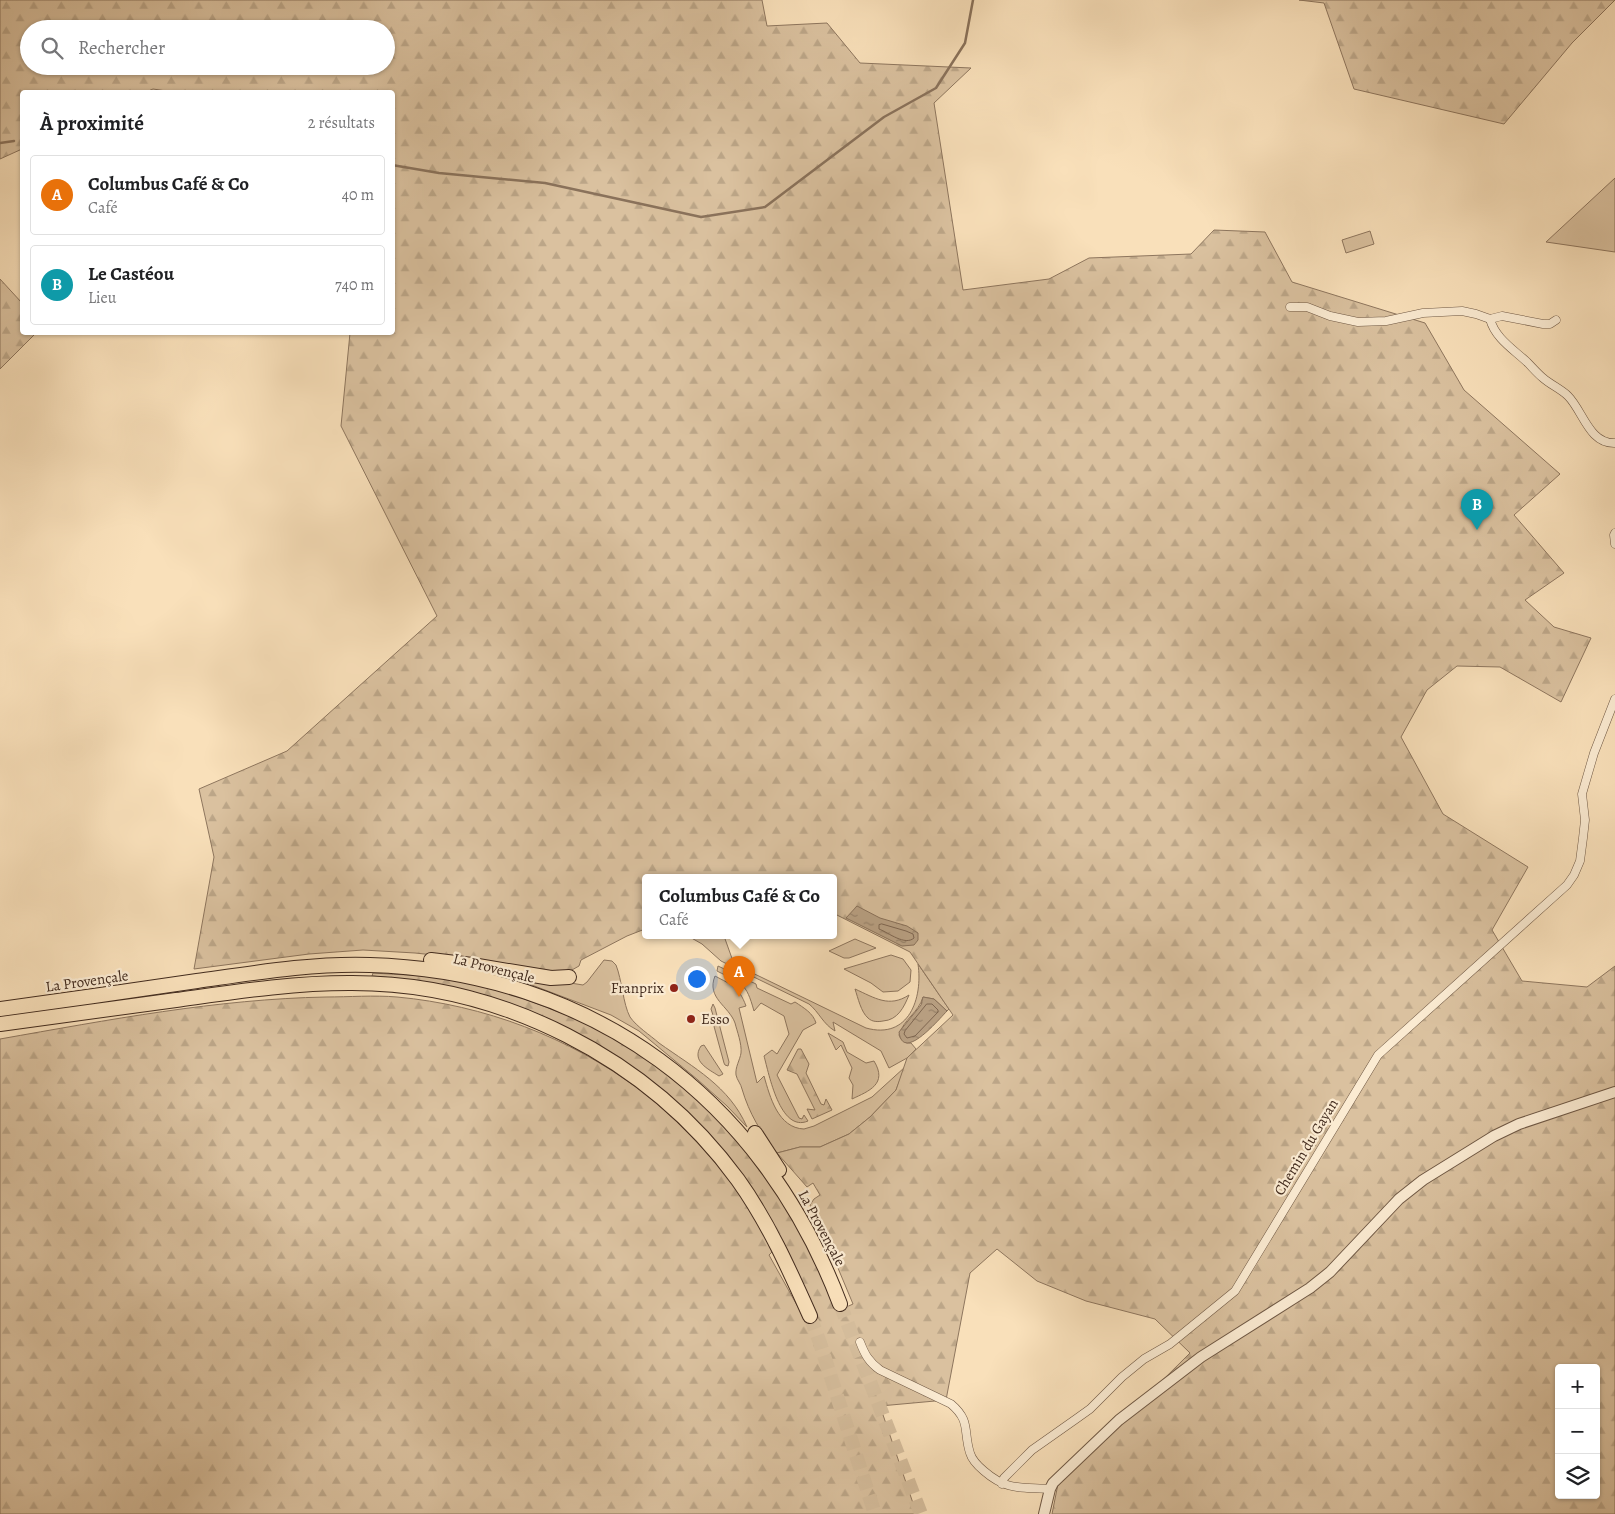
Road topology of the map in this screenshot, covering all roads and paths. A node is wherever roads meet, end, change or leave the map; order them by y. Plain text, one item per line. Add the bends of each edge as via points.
1 (1290, 307) dead end
2 (1490, 319) junction
3 (1556, 320) dead end
4 (1615, 443) edge
5 (1615, 533) edge
6 (1615, 542) edge
7 (1615, 699) edge
8 (334, 965) junction
9 (568, 977) dead end
10 (0, 1009) edge
11 (0, 1024) edge
12 (1615, 1092) edge
13 (755, 1133) dead end
14 (812, 1240) junction
15 (840, 1304) tunnel mouth
16 (810, 1316) tunnel mouth
17 (860, 1342) dead end
18 (1002, 1484) junction
19 (1050, 1489) junction
20 (1044, 1514) edge

1 - 2 street via 1307,307 1358,322 1386,321 1439,311 1462,311
2 - 3 street via 1502,316 1544,324
2 - 4 street via 1492,328 1504,342 1543,379 1576,404 1596,437
5 - 6 street
7 - 18 street, Chemin du Gayan via 1582,794 1585,820 1580,861 1567,886 1378,1055 1235,1291 1170,1344 1137,1365 1076,1419 1032,1450
8 - 9 highway via 370,958 404,958 551,978
8 - 10 highway, La Provençale
8 - 14 highway, La Provençale via 404,967 491,981 557,1003 624,1036 676,1072 730,1122 782,1188
11 - 16 highway, La Provençale via 269,987 350,983 387,984 450,994 516,1012 585,1045 629,1072 694,1127 721,1157 761,1214
12 - 19 street via 1519,1124 1423,1180 1399,1199 1330,1272 1201,1356 1119,1420 1059,1476
13 - 14 highway via 802,1207
14 - 15 highway, La Provençale
17 - 18 street via 870,1362 880,1370 951,1404 960,1412 976,1464
18 - 19 street via 1023,1489
19 - 20 street

